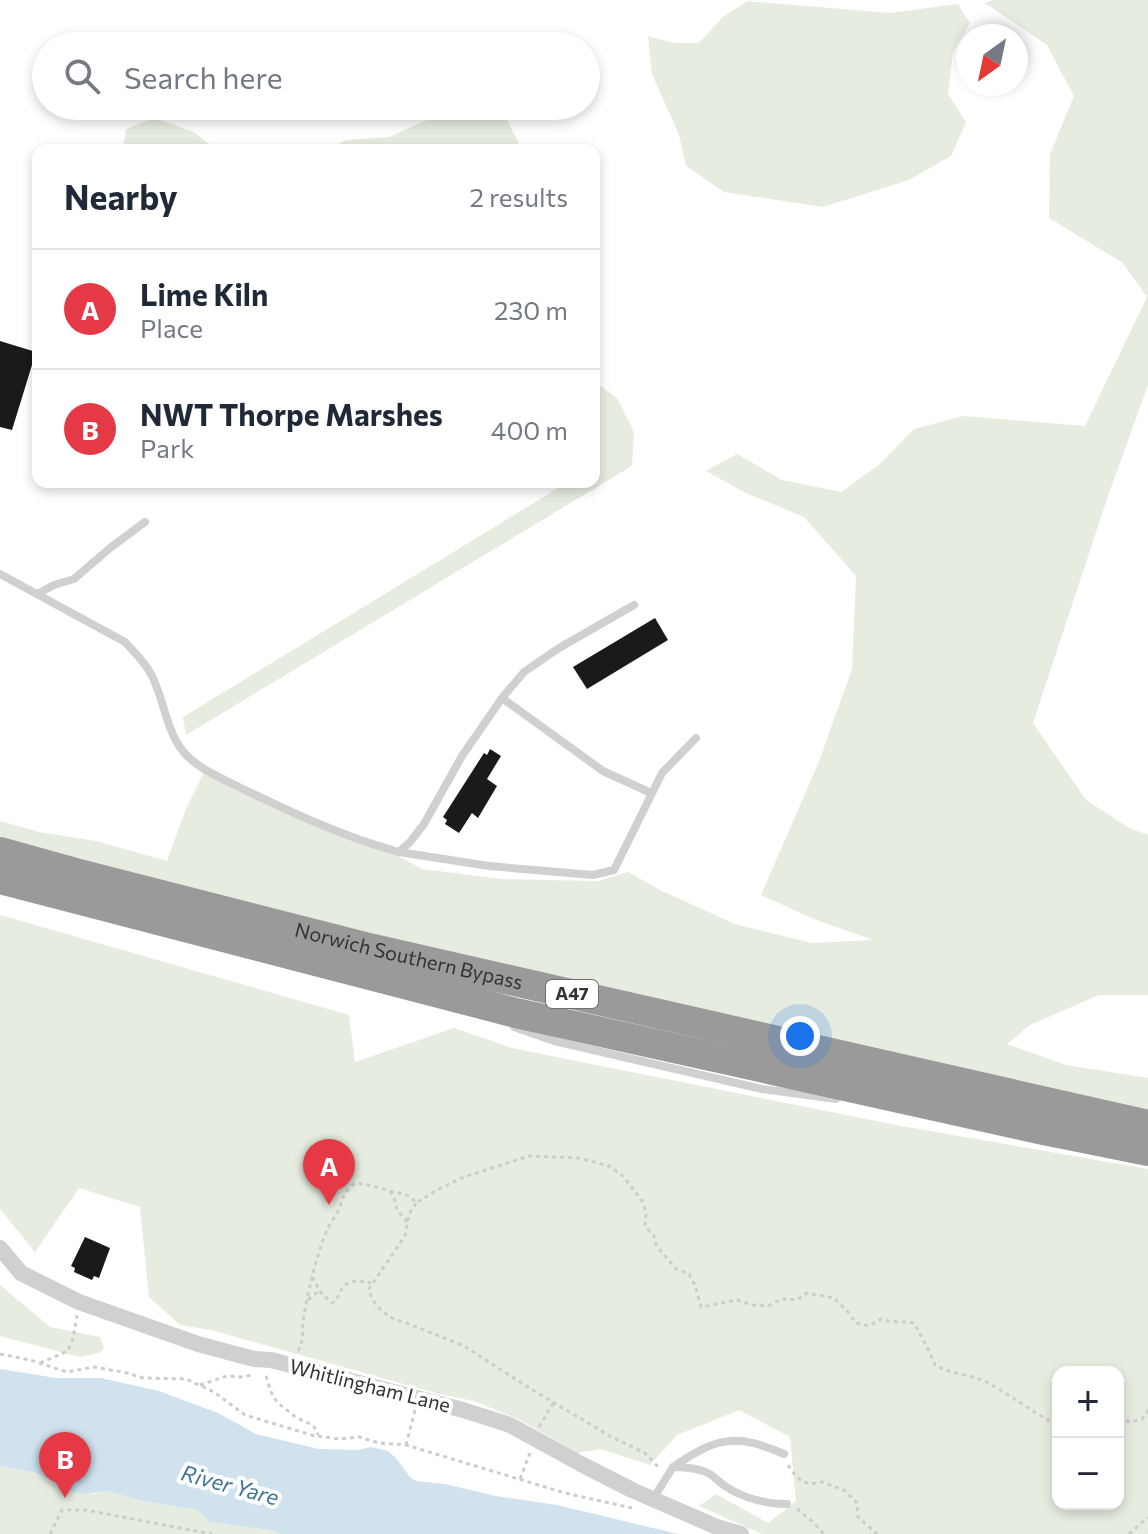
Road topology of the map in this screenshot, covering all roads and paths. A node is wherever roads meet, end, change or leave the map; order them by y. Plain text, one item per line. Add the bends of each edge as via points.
1 (145, 522) dead end
2 (0, 574) edge
3 (37, 594) junction
4 (634, 605) dead end
5 (502, 698) junction
6 (696, 738) dead end
7 (651, 793) junction
8 (0, 852) edge
9 (399, 852) junction
10 (0, 879) edge
11 (415, 987) junction
12 (485, 1015) dead end
13 (499, 1021) dead end
14 (839, 1099) dead end
15 (899, 1108) dead end
16 (1148, 1125) edge
17 (1039, 1129) junction
18 (1148, 1151) edge
19 (390, 1191) junction
20 (416, 1203) junction
21 (408, 1223) junction
22 (0, 1248) edge
23 (312, 1277) junction
24 (372, 1284) junction
25 (321, 1293) junction
26 (79, 1302) junction
27 (307, 1303) junction
28 (0, 1354) edge
29 (40, 1363) junction
30 (292, 1365) junction
31 (200, 1385) junction
32 (417, 1399) junction
33 (1148, 1410) edge
34 (1124, 1420) edge
35 (1052, 1422) edge
36 (319, 1437) junction
37 (406, 1445) junction
38 (784, 1454) joint
39 (670, 1470) junction
40 (787, 1504) joint
41 (648, 1506) junction
42 (1148, 1517) edge
43 (50, 1534) edge
44 (212, 1534) edge
45 (741, 1534) edge
46 (824, 1534) edge
47 (877, 1534) edge
48 (1129, 1534) edge

1 - 3 lane via 74,579
2 - 3 lane
3 - 9 lane via 125,642 141,659 190,760 255,795
4 - 5 lane via 524,672
5 - 7 lane via 603,771
5 - 9 lane via 424,824
6 - 7 lane via 662,773
7 - 9 lane via 614,870 593,875
8 - 16 highway, Norwich Southern Bypass / A47 via 373,949
10 - 11 highway, Norwich Southern Bypass / A47
11 - 12 lane
11 - 17 highway, Norwich Southern Bypass / A47
13 - 14 lane via 554,1041 655,1065 762,1089
15 - 17 lane
17 - 18 highway, Norwich Southern Bypass / A47
19 - 20 path via 411,1196
19 - 21 path
19 - 23 path via 355,1183 346,1191
20 - 21 path
20 - 35 path via 464,1177 529,1156 578,1158 609,1166 643,1202 645,1226 676,1269 689,1274 701,1307 737,1300 768,1306 807,1293 834,1298 856,1323 914,1323 935,1365 1009,1394
21 - 24 path via 405,1236
22 - 26 street, Whitlingham Lane via 21,1273
23 - 25 path
23 - 27 path
24 - 25 path via 349,1282 332,1303
24 - 39 path via 371,1299 395,1321 464,1346
25 - 27 path via 311,1295
26 - 29 path via 68,1351
26 - 30 street, Whitlingham Lane via 198,1344
27 - 30 path via 303,1342
28 - 29 path
29 - 31 path via 67,1372 94,1367
30 - 32 street, Whitlingham Lane
31 - 36 path via 245,1415
31 - 36 path via 227,1376 267,1376 276,1400 316,1428
32 - 37 path
32 - 41 street, Whitlingham Lane via 510,1425
33 - 34 path via 1142,1419
36 - 37 path
37 - 41 path via 565,1493
38 - 39 lane via 741,1440 719,1443
38 - 47 path via 802,1481 844,1490 857,1503 858,1517
39 - 40 lane via 687,1467 749,1498
39 - 41 lane
40 - 46 path
41 - 45 street, Whitlingham Lane
42 - 48 path
43 - 44 path via 62,1510 86,1510

